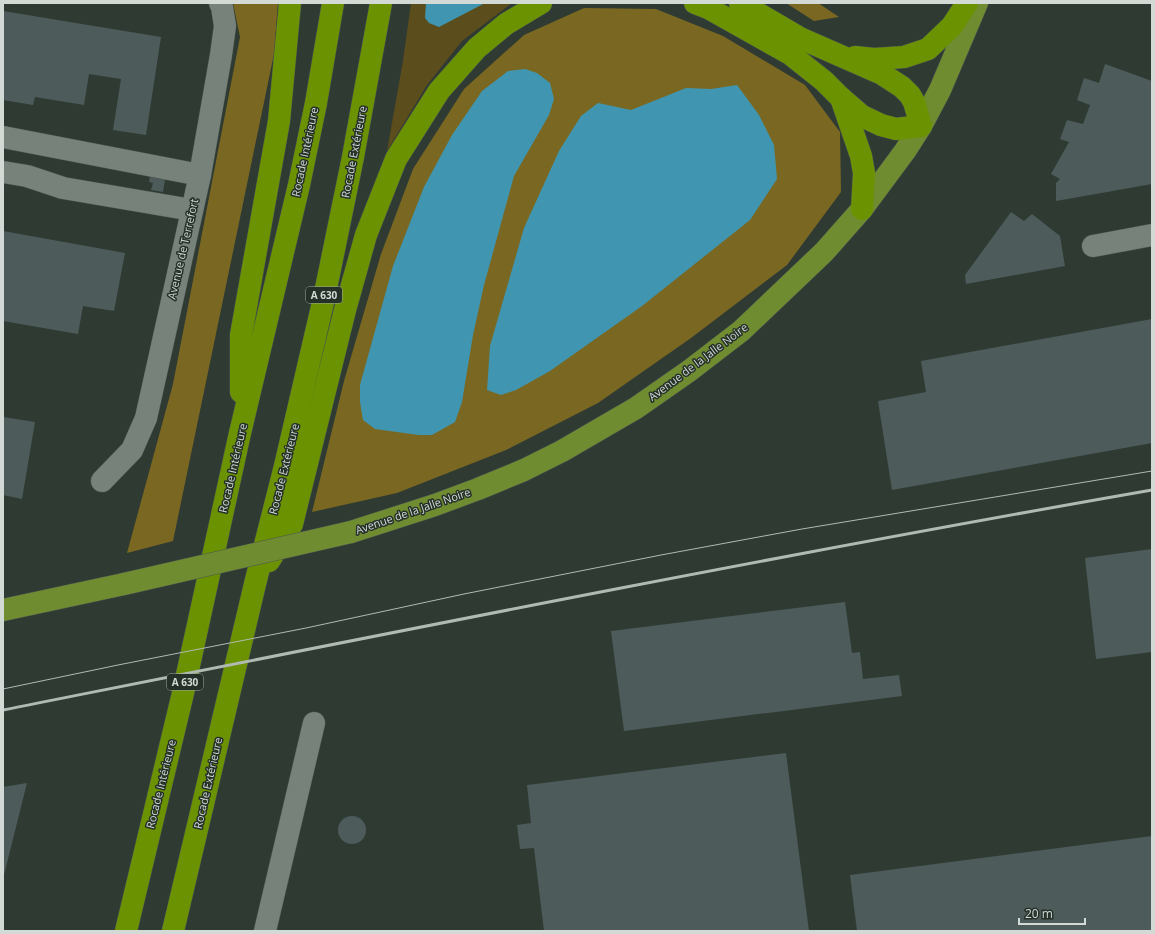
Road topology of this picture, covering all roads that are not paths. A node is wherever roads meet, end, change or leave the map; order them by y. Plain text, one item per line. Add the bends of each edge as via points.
1 (220, 3) edge
2 (290, 3) edge
3 (333, 3) edge
4 (380, 3) edge
5 (542, 3) edge
6 (695, 3) edge
7 (740, 3) edge
8 (967, 3) edge
9 (977, 3) edge
10 (840, 56) junction
11 (840, 97) junction
12 (921, 126) junction
13 (3, 137) edge
14 (3, 172) edge
15 (200, 175) junction
16 (862, 209) junction
17 (192, 210) junction
18 (1152, 235) edge
19 (1093, 246) dead end
20 (240, 433) junction
21 (102, 481) dead end
22 (255, 584) junction
23 (3, 610) edge
24 (314, 723) dead end
25 (126, 931) edge
26 (173, 931) edge
27 (265, 931) edge

1 - 15 street, Avenue de Terrefort via 225,26
2 - 20 highway via 279,120 241,335
3 - 20 highway, Rocade Intérieure / A 630 via 299,184
4 - 22 highway, Rocade Extérieure / A 630 via 353,158 326,290
5 - 22 highway via 506,24 477,48 439,91 396,159 364,242 292,524
6 - 11 highway via 790,54
7 - 10 highway via 800,38
8 - 10 highway via 952,26 928,49 904,57 874,59
9 - 12 main road, Avenue de la Jalle Noire via 940,90
10 - 12 highway via 882,74 902,87 914,102
11 - 12 highway via 862,116 881,126 896,129
11 - 16 highway via 861,156 864,173
12 - 16 main road, Avenue de la Jalle Noire
13 - 15 street
14 - 17 street via 27,176 63,188
15 - 17 street, Avenue de Terrefort
16 - 23 main road, Avenue de la Jalle Noire, bridge via 824,252 741,331 636,408 524,470 435,505 350,532
17 - 21 street, Avenue de Terrefort via 146,418 132,450
18 - 19 street
20 - 25 highway, Rocade Intérieure / A 630 via 183,694
22 - 26 highway, Rocade Extérieure / A 630
24 - 27 street

